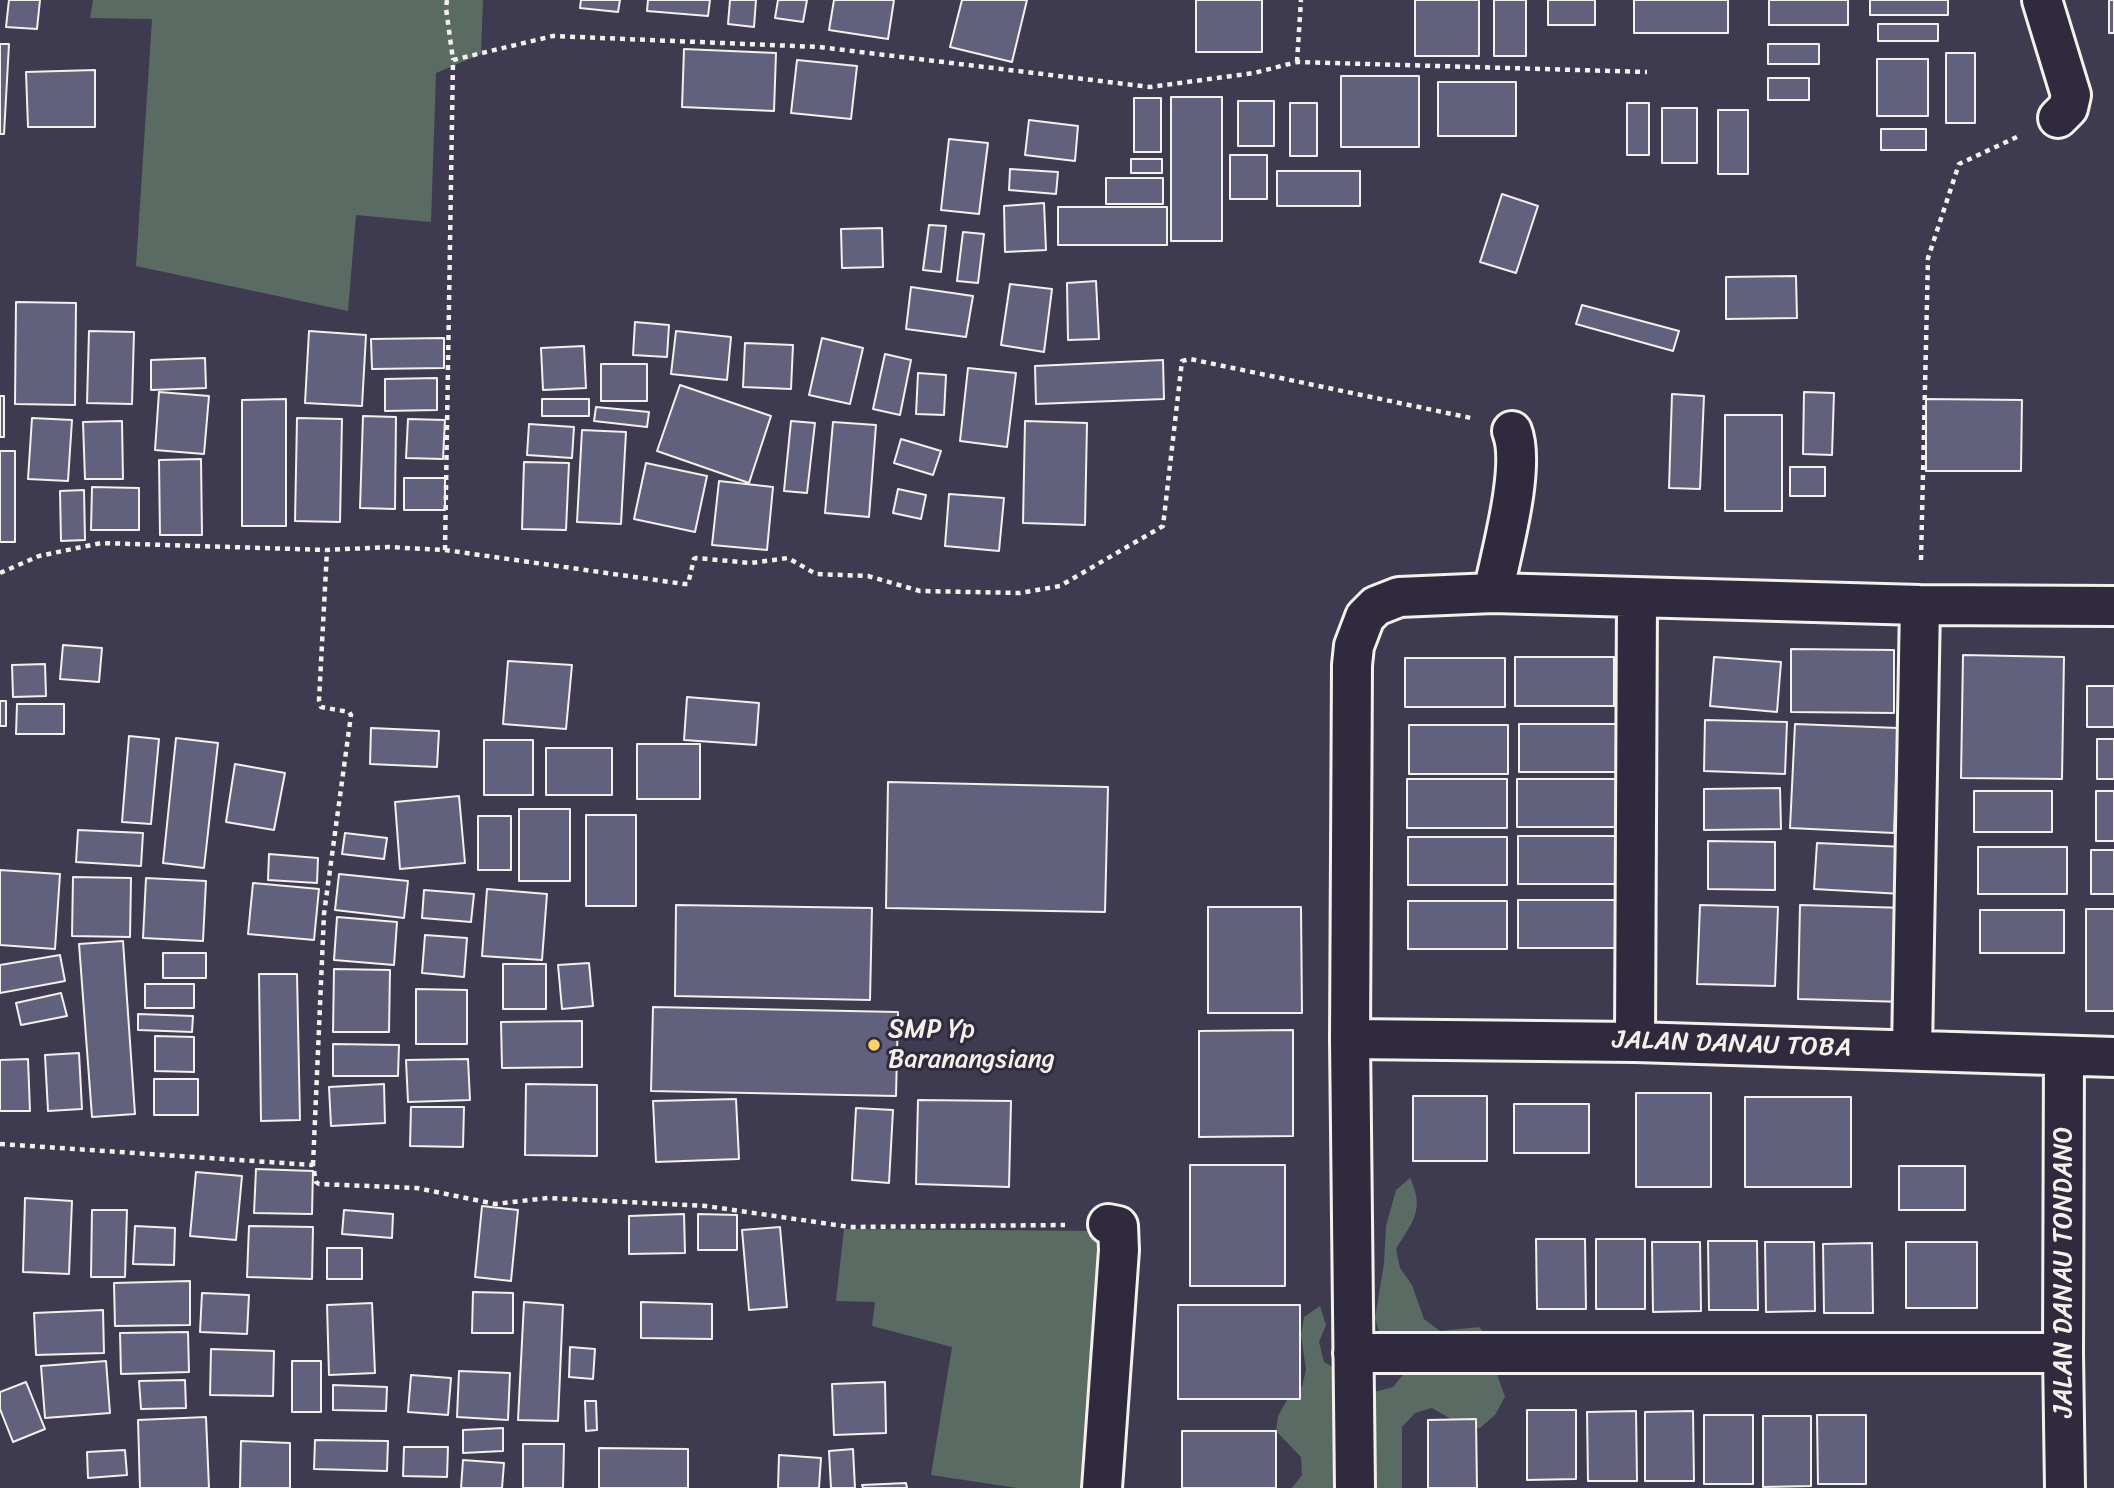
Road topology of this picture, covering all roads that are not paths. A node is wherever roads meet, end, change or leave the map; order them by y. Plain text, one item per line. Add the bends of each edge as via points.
1 (2042, 0) edge
2 (2058, 118) road end
3 (1512, 431) road end
4 (1493, 593) junction
5 (1637, 598) junction
6 (1920, 605) junction
7 (2114, 606) edge
8 (1350, 1039) junction
9 (1635, 1042) junction
10 (1912, 1050) junction
11 (2064, 1056) junction
12 (2114, 1057) edge
13 (1108, 1224) road end
14 (1353, 1353) junction
15 (2063, 1353) junction
16 (1102, 1488) edge
17 (1355, 1488) edge
18 (2065, 1488) edge

1 - 2 street via 2071,96 2068,108
3 - 4 street via 1518,456 1516,475
4 - 5 street
4 - 8 street via 1386,601 1365,617 1356,639 1352,665
5 - 6 street
5 - 9 street
6 - 7 street
6 - 10 street
8 - 9 street, JALAN DANAU TOBA
8 - 14 street
9 - 10 street, JALAN DANAU TOBA
10 - 11 street, JALAN DANAU TOBA
11 - 12 street, JALAN DANAU TOBA
11 - 15 street, JALAN DANAU TONDANO
13 - 16 street via 1118,1226 1119,1250
14 - 15 street
14 - 17 street
15 - 18 street, JALAN DANAU TONDANO

